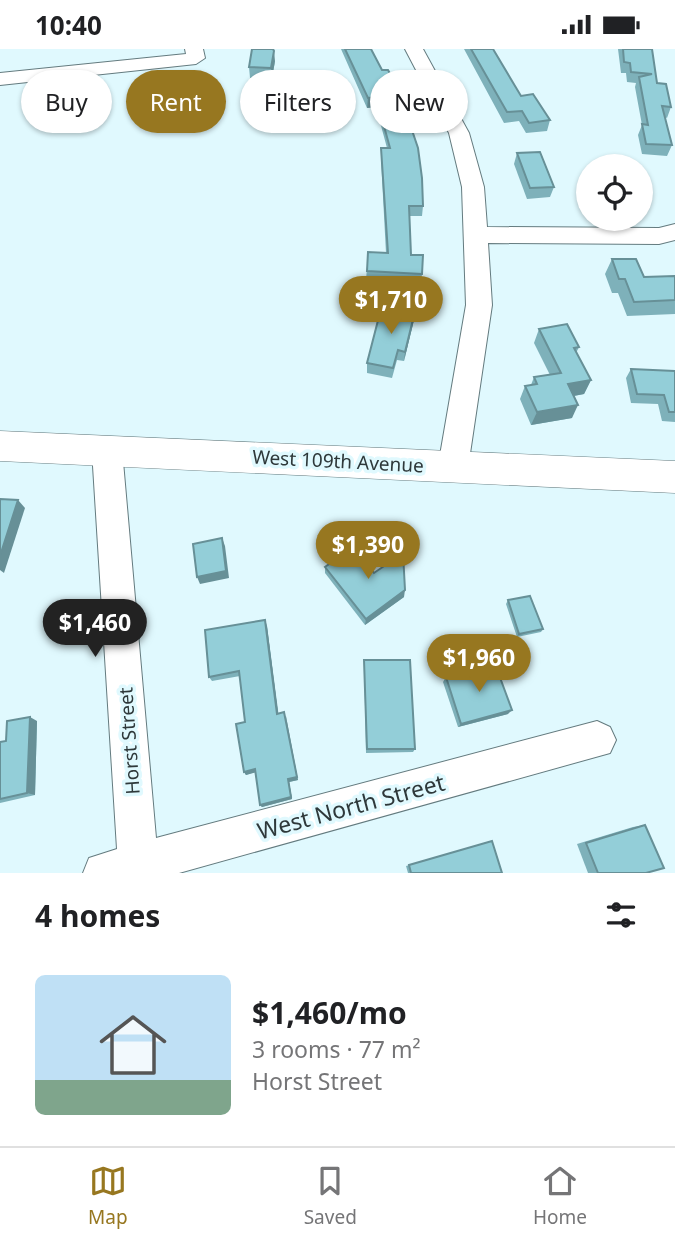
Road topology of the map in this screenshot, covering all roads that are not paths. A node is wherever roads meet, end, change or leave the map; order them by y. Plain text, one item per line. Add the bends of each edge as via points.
1 (414, 49) edge
2 (195, 53) edge
3 (0, 79) edge
4 (675, 232) edge
5 (474, 235) junction
6 (0, 446) edge
7 (107, 450) junction
8 (453, 467) junction
9 (675, 477) edge
10 (597, 740) dead end
11 (121, 869) edge

1 - 5 street via 459,133 473,187
2 - 3 street
4 - 5 street via 659,236
5 - 8 street via 479,306
6 - 7 main road, West 109th Avenue
7 - 8 main road, West 109th Avenue
7 - 11 street, Horst Street
8 - 9 main road, West 109th Avenue
10 - 11 street, West North Street

